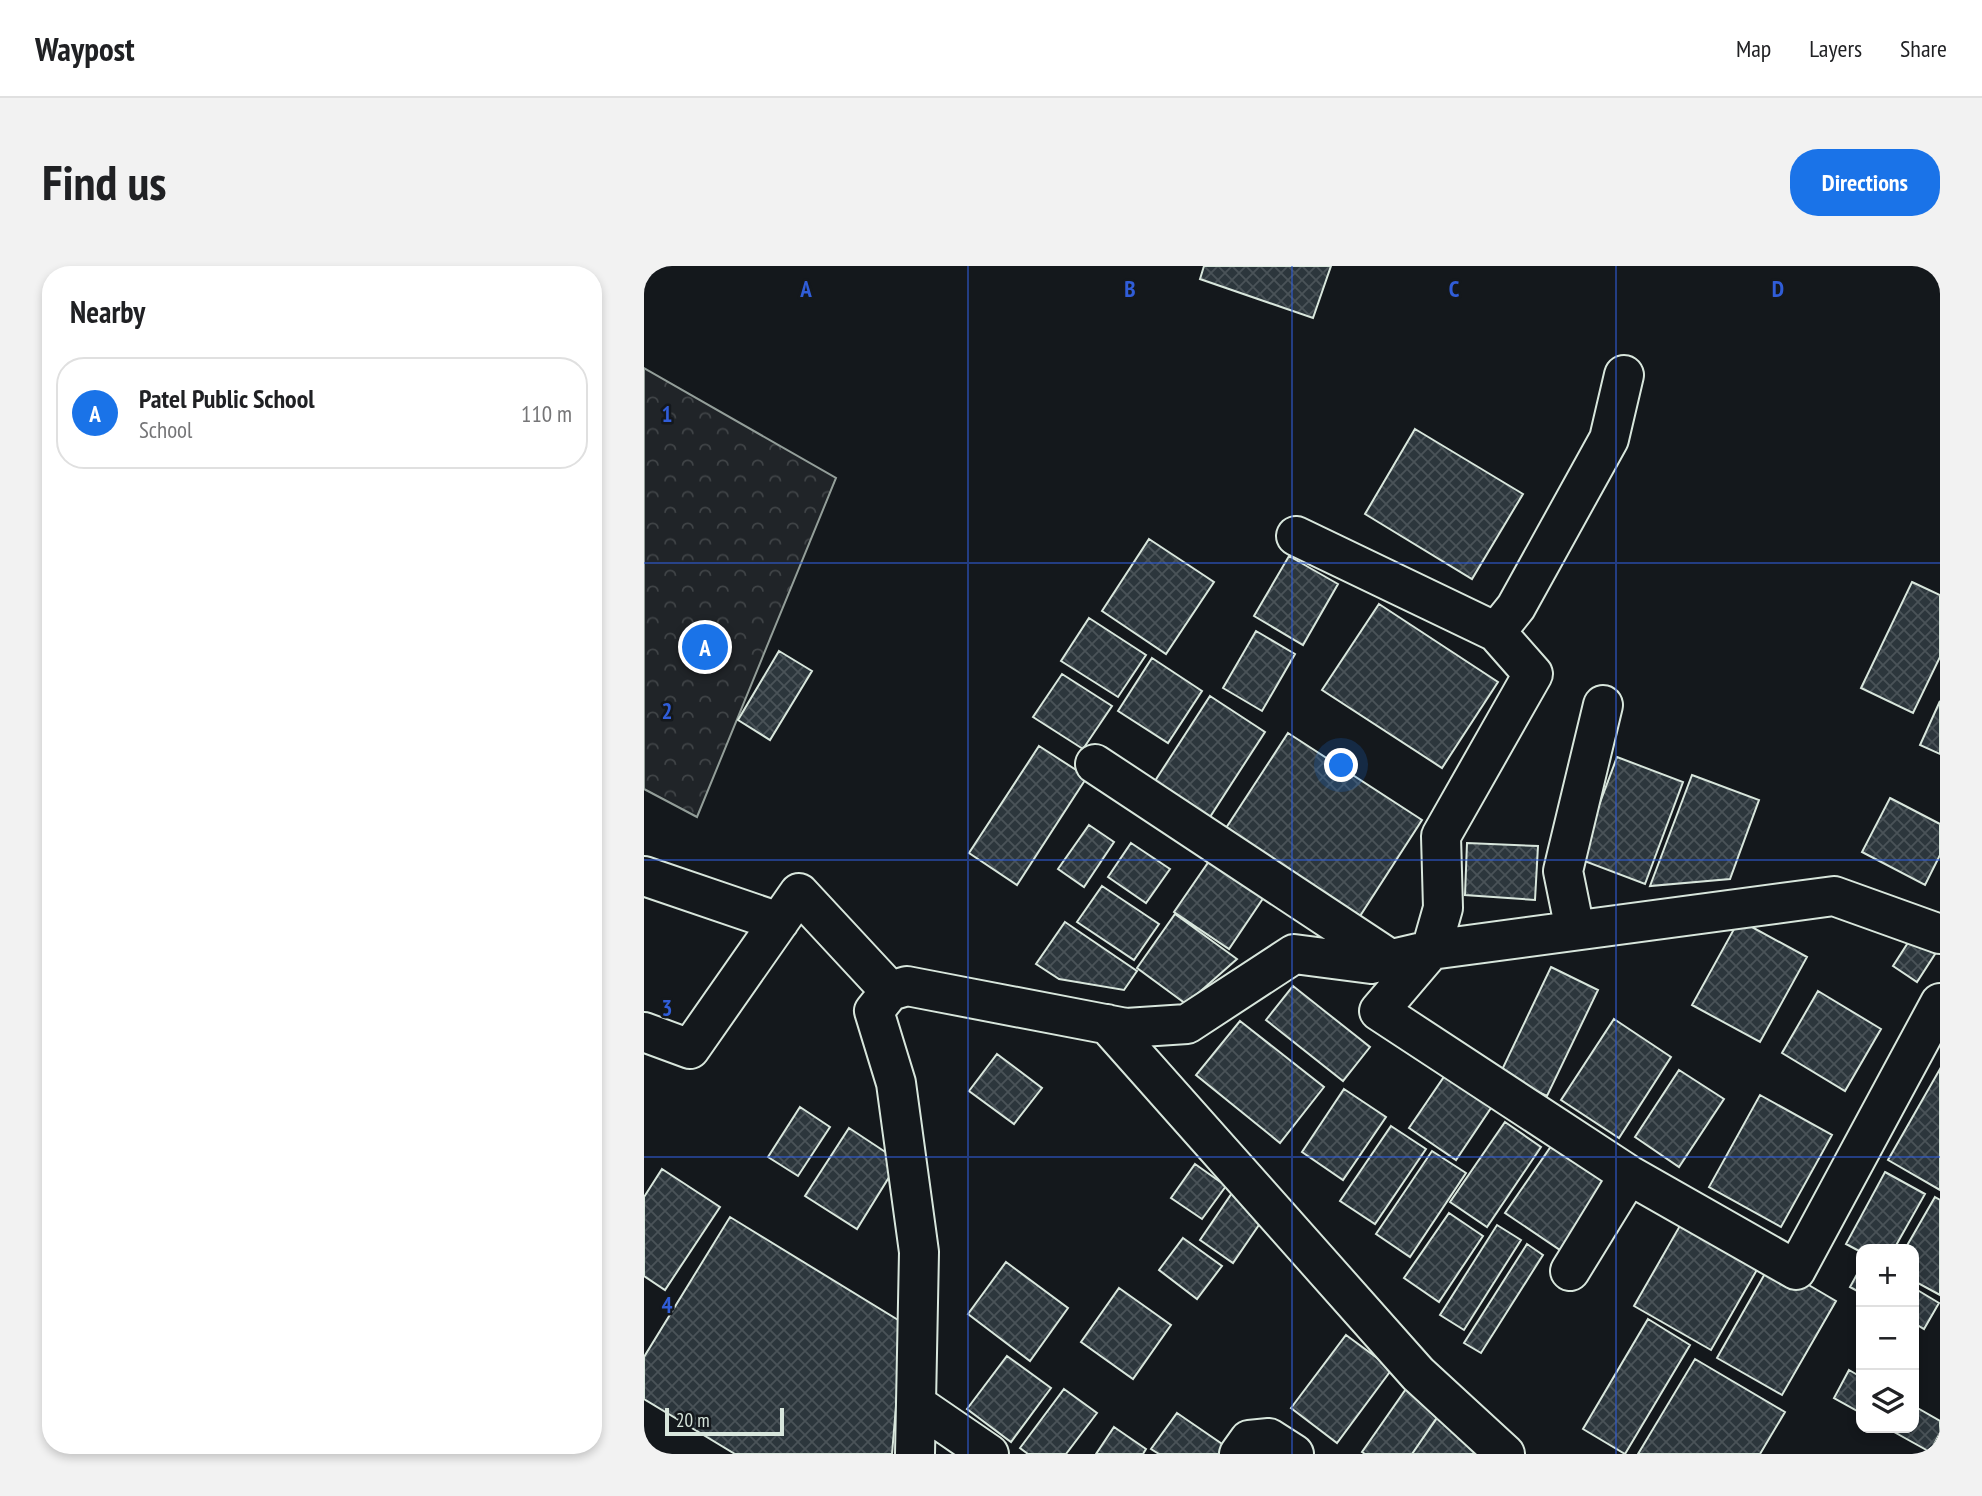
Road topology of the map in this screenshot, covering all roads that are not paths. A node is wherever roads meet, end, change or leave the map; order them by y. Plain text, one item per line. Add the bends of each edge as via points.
1 (1624, 374) dead end
2 (1296, 536) dead end
3 (1496, 632) junction
4 (1604, 705) dead end
5 (1095, 764) dead end
6 (644, 876) edge
7 (779, 922) junction
8 (1575, 930) junction
9 (1940, 934) edge
10 (1432, 950) junction
11 (1390, 959) junction
12 (890, 991) junction
13 (1940, 1003) edge
14 (1107, 1024) junction
15 (644, 1032) edge
16 (1629, 1175) junction
17 (1570, 1271) dead end
18 (916, 1404) junction
19 (915, 1454) edge
20 (989, 1454) edge
21 (1239, 1454) edge
22 (1294, 1454) edge
23 (1505, 1454) edge

1 - 3 street via 1609,439 1516,607
2 - 3 street
3 - 10 street via 1532,674 1441,836 1443,908
4 - 8 street via 1563,871
5 - 11 street
6 - 7 street
7 - 12 street via 799,893
7 - 15 street via 690,1049
8 - 9 street via 1834,896
8 - 10 street
10 - 11 street
10 - 16 street via 1379,1011
11 - 14 street via 1371,964 1294,954 1187,1024 1126,1028
12 - 14 street via 907,986
12 - 18 street via 874,1012 896,1083 919,1252
13 - 16 street via 1796,1270
14 - 23 street via 1409,1364
16 - 17 street
18 - 19 street
18 - 20 street
21 - 22 street via 1249,1440 1269,1438

